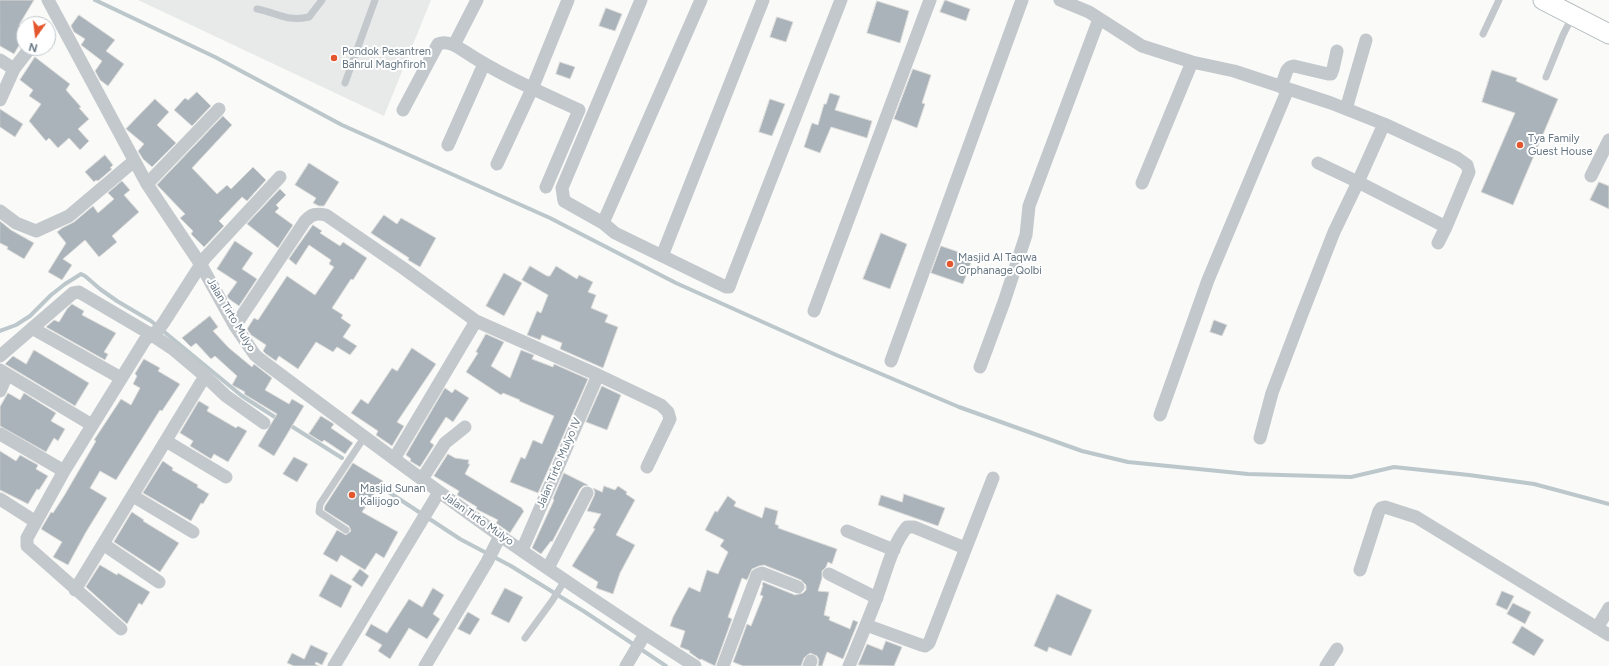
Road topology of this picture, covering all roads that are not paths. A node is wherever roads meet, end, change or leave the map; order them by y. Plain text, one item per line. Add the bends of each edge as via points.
1 (48, 0) edge
2 (322, 0) edge
3 (376, 0) edge
4 (477, 0) edge
5 (568, 0) edge
6 (641, 0) edge
7 (702, 0) edge
8 (763, 0) edge
9 (841, 0) edge
10 (930, 0) edge
11 (1022, 0) edge
12 (1060, 0) edge
13 (1499, 0) edge
14 (1543, 0) edge
15 (1566, 8) edge
16 (257, 9) dead end
17 (55, 13) junction
18 (53, 16) edge
19 (1099, 19) junction
20 (1483, 34) dead end
21 (1609, 34) edge
22 (1366, 40) dead end
23 (454, 45) junction
24 (1337, 51) dead end
25 (24, 56) edge
26 (0, 60) edge
27 (1192, 62) junction
28 (484, 64) junction
29 (14, 69) junction
30 (1546, 77) dead end
31 (345, 83) dead end
32 (533, 86) junction
33 (1285, 88) junction
34 (0, 100) edge
35 (219, 109) dead end
36 (1346, 109) junction
37 (403, 110) dead end
38 (1384, 124) junction
39 (1609, 140) edge
40 (448, 145) dead end
41 (134, 161) junction
42 (1318, 163) dead end
43 (497, 164) dead end
44 (1591, 176) dead end
45 (280, 177) dead end
46 (1358, 182) junction
47 (1142, 183) dead end
48 (147, 184) junction
49 (546, 187) dead end
50 (0, 211) edge
51 (604, 222) junction
52 (1446, 227) junction
53 (1438, 243) dead end
54 (662, 256) junction
55 (201, 265) junction
56 (814, 311) dead end
57 (476, 321) junction
58 (235, 326) junction
59 (32, 328) junction
60 (158, 329) junction
61 (0, 356) edge
62 (891, 361) dead end
63 (980, 367) dead end
64 (4, 372) edge
65 (598, 375) junction
66 (205, 376) junction
67 (121, 378) junction
68 (0, 391) edge
69 (1160, 415) dead end
70 (264, 423) dead end
71 (92, 425) junction
72 (465, 427) dead end
73 (0, 434) edge
74 (365, 436) junction
75 (1260, 438) dead end
76 (166, 441) junction
77 (394, 458) junction
78 (647, 467) dead end
79 (64, 471) junction
80 (226, 477) dead end
81 (993, 478) dead end
82 (422, 479) junction
83 (439, 492) junction
84 (587, 493) dead end
85 (133, 496) junction
86 (0, 499) edge
87 (36, 522) junction
88 (346, 530) dead end
89 (847, 531) dead end
90 (193, 532) dead end
91 (500, 536) junction
92 (103, 544) junction
93 (965, 548) junction
94 (522, 550) junction
95 (894, 550) junction
96 (548, 568) junction
97 (1360, 570) dead end
98 (829, 574) dead end
99 (159, 582) dead end
100 (562, 584) junction
101 (798, 587) dead end
102 (75, 590) junction
103 (877, 598) junction
104 (1609, 608) edge
105 (866, 625) junction
106 (1597, 628) junction
107 (121, 629) dead end
108 (1609, 635) edge
109 (525, 638) dead end
110 (640, 642) junction
111 (1337, 649) dead end
112 (334, 666) edge
113 (425, 666) edge
114 (626, 666) edge
115 (695, 666) edge
116 (723, 666) edge
117 (849, 666) edge
118 (1326, 666) edge

1 - 17 street, Jalan Tirto Mulyo
2 - 16 lane via 309,17 297,20
3 - 31 lane
4 - 23 street
5 - 32 street
6 - 51 street via 562,188 564,201
7 - 51 street
8 - 54 street
9 - 54 street via 729,287
10 - 56 street
11 - 62 street
12 - 19 street
13 - 20 lane
14 - 15 main road
15 - 21 main road
15 - 30 lane via 1563,35
17 - 18 street
17 - 41 street, Jalan Tirto Mulyo
19 - 27 street via 1142,46
19 - 63 street via 1029,206 1026,235
22 - 36 street
23 - 28 street
23 - 37 street via 442,42 438,44
24 - 33 street via 1331,74 1290,67 1287,70
25 - 29 street
26 - 29 street
27 - 33 street via 1234,71
27 - 47 street
28 - 32 street
28 - 40 street
29 - 34 street
32 - 43 street
32 - 49 street via 579,110
33 - 36 street
33 - 69 street via 1208,280
35 - 48 street
36 - 38 street
38 - 46 street
38 - 52 street via 1467,165 1469,172
39 - 44 street
41 - 48 street, Jalan Tirto Mulyo
41 - 50 street via 69,216 36,231 16,223
42 - 46 street
45 - 55 street
46 - 52 street
46 - 75 street via 1334,232 1302,314 1272,393
48 - 55 street, Jalan Tirto Mulyo
51 - 54 street via 615,233
52 - 53 street
55 - 58 street, Jalan Tirto Mulyo
55 - 60 street
57 - 58 street via 403,268 318,213 305,221
57 - 65 street
57 - 77 street
58 - 74 street, Jalan Tirto Mulyo via 261,360
59 - 60 street via 73,293 79,292
59 - 61 street
59 - 67 street
60 - 66 street via 173,349
60 - 67 street via 145,340
64 - 68 street
64 - 71 street
65 - 78 street via 661,405 668,412 670,419
65 - 94 street, Jalan Tirto Mulyo IV
66 - 70 street via 226,396
66 - 76 street
67 - 71 street
71 - 79 street
72 - 82 street via 445,443
73 - 79 street
74 - 77 street, Jalan Tirto Mulyo
74 - 88 lane via 318,509
76 - 80 street
76 - 85 street
77 - 82 street, Jalan Tirto Mulyo
79 - 87 street
81 - 93 street
82 - 83 street, Jalan Tirto Mulyo
83 - 91 street, Jalan Tirto Mulyo
83 - 112 street
84 - 96 street
85 - 90 street
85 - 92 street
86 - 87 street
87 - 102 street via 27,538 27,546
89 - 95 street
91 - 94 street, Jalan Tirto Mulyo
91 - 113 street
92 - 99 street
92 - 102 street
93 - 95 street via 907,527
93 - 105 street via 929,643 921,645
94 - 96 street, Jalan Tirto Mulyo
95 - 103 street
96 - 100 street, Jalan Tirto Mulyo
97 - 106 street via 1378,511 1385,507 1416,517
98 - 103 street
100 - 109 lane
100 - 110 street, Jalan Tirto Mulyo
101 - 116 street via 762,573 757,575
102 - 107 street
103 - 105 street
104 - 106 street
105 - 117 street
106 - 108 street
110 - 114 street
110 - 115 street, Jalan Tirto Mulyo
111 - 118 street

